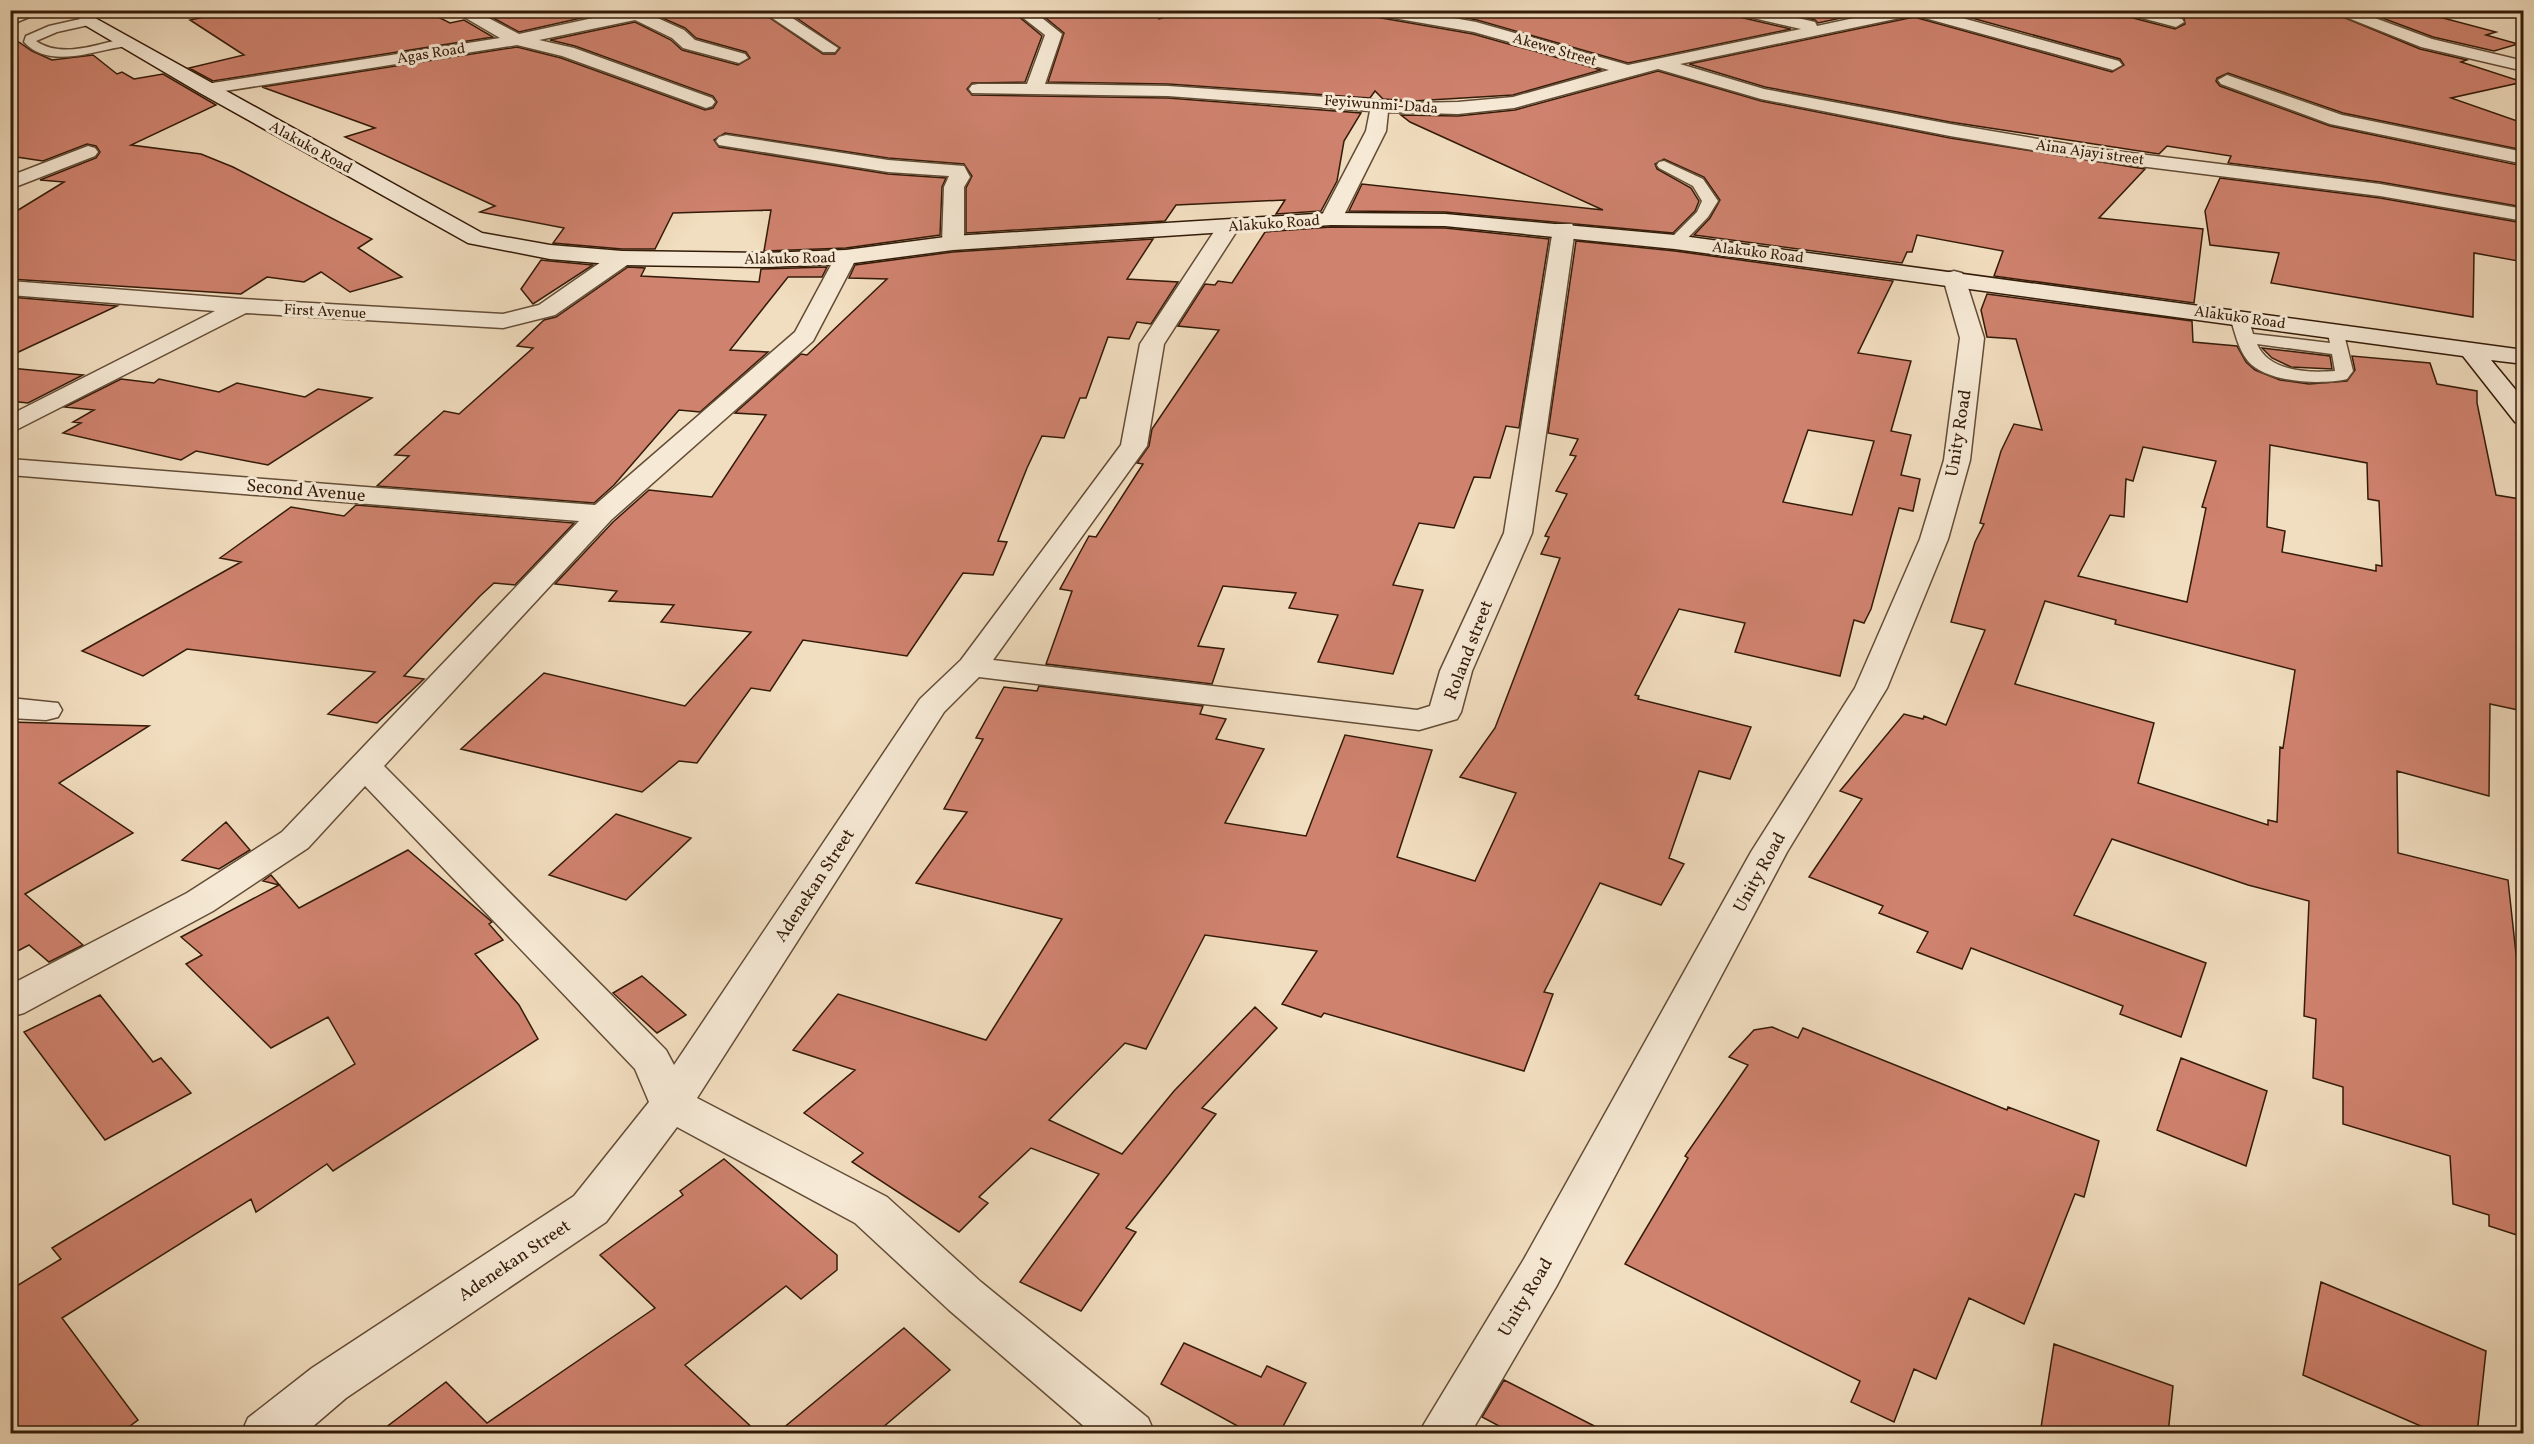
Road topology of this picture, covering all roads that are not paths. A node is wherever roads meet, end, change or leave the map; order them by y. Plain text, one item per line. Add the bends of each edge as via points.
1 (38, 10) edge
2 (460, 10) edge
3 (656, 10) edge
4 (768, 10) edge
5 (1021, 10) edge
6 (1376, 10) edge
7 (1738, 10) edge
8 (2129, 10) edge
9 (2336, 10) edge
10 (1917, 11) edge
11 (636, 14) junction
12 (85, 16) edge
13 (10, 20) edge
14 (2176, 22) dead end
15 (1820, 28) junction
16 (517, 40) junction
17 (126, 42) junction
18 (830, 48) dead end
19 (739, 58) dead end
20 (1661, 64) junction
21 (2113, 65) dead end
22 (2523, 66) edge
23 (1628, 70) junction
24 (2227, 80) dead end
25 (1035, 88) junction
26 (206, 89) junction
27 (978, 89) dead end
28 (706, 102) dead end
29 (1380, 107) junction
30 (726, 141) dead end
31 (88, 152) dead end
32 (2523, 158) edge
33 (1664, 165) dead end
34 (10, 183) edge
35 (2523, 215) edge
36 (1331, 219) junction
37 (1229, 226) junction
38 (1564, 229) junction
39 (1675, 242) junction
40 (953, 243) junction
41 (846, 257) junction
42 (622, 258) junction
43 (1954, 278) junction
44 (10, 288) edge
45 (242, 306) junction
46 (2239, 317) junction
47 (2247, 338) junction
48 (2338, 340) junction
49 (2469, 348) junction
50 (2523, 357) edge
51 (2523, 417) edge
52 (10, 425) edge
53 (10, 467) edge
54 (601, 514) junction
55 (972, 667) junction
56 (10, 708) edge
57 (46, 710) dead end
58 (365, 766) junction
59 (10, 1003) edge
60 (671, 1104) junction
61 (266, 1434) edge
62 (1130, 1434) edge
63 (1443, 1434) edge

1 - 13 street
2 - 16 street
3 - 11 street, Agas Road
4 - 18 street
5 - 25 street via 1054,34
6 - 23 street, Akewe Street via 1476,27
7 - 15 street
8 - 14 street
9 - 22 street via 2427,43
10 - 15 street, Feyiwunmi-Dada
10 - 21 street
11 - 16 street, Agas Road
11 - 19 street via 678,34 689,44
12 - 17 street, Alakuko Road
12 - 17 lane via 38,34 30,42 44,52 58,53
15 - 20 street, Feyiwunmi-Dada
16 - 26 street, Agas Road
16 - 28 street via 568,52
17 - 26 street, Alakuko Road
20 - 23 street, Feyiwunmi-Dada
20 - 35 street, Aina Ajayi street via 1761,94 1962,132 2091,154 2369,188
23 - 29 street, Feyiwunmi-Dada via 1514,102 1458,108
24 - 32 street via 2337,120
25 - 27 street, Feyiwunmi-Dada
25 - 29 street, Feyiwunmi-Dada via 1179,92
26 - 42 street, Alakuko Road via 477,238 550,252
29 - 36 street via 1376,131
30 - 40 street via 823,158 957,171 960,177 954,187
31 - 34 street
33 - 39 lane via 1698,181 1710,201 1703,214
36 - 37 street, Alakuko Road
36 - 38 street, Alakuko Road via 1445,220
37 - 40 street, Alakuko Road
37 - 55 street, Adenekan Street via 1152,344 1134,446
38 - 39 street, Alakuko Road
38 - 55 street, Roland street via 1518,533 1456,670 1445,712 1419,720
39 - 43 street, Alakuko Road
40 - 41 street, Alakuko Road
41 - 42 street, Alakuko Road
41 - 54 street via 805,336
42 - 45 street, First Avenue via 547,310 503,321
43 - 46 street, Alakuko Road
43 - 63 street, Unity Road via 1971,338 1957,460 1934,539 1871,688 1769,852 1540,1273
44 - 45 street, First Avenue
45 - 52 street
46 - 47 lane
46 - 48 street, Alakuko Road
47 - 48 lane
47 - 48 lane via 2255,358 2272,371 2306,375 2341,375 2344,371
48 - 49 street, Alakuko Road
49 - 50 street, Alakuko Road
49 - 51 street
53 - 54 street, Second Avenue
54 - 58 street
55 - 60 street, Adenekan Street via 932,706
56 - 57 street
58 - 59 street via 295,840 200,902
58 - 60 street via 652,1061
60 - 61 street, Adenekan Street via 590,1209 329,1383
60 - 62 street via 871,1210 965,1296

